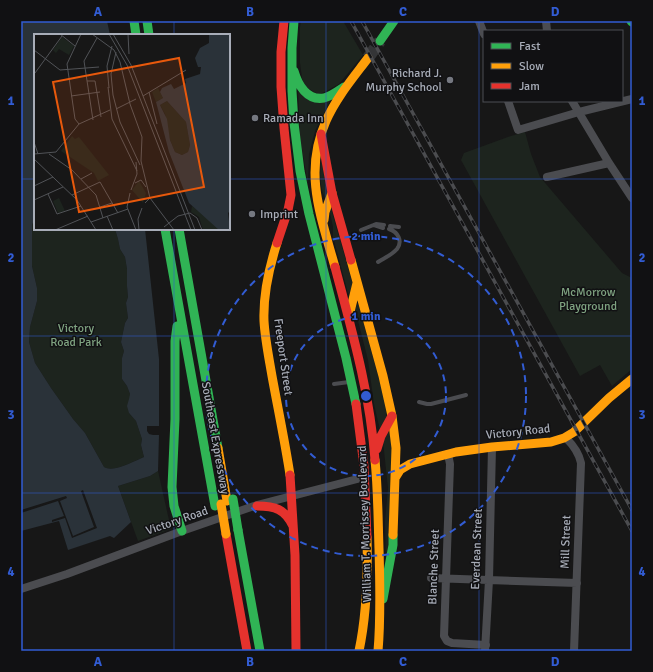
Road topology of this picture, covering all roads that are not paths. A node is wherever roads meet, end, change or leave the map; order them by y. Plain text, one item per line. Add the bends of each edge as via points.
1 (128, 21) edge
2 (134, 21) edge
3 (142, 21) edge
4 (147, 21) edge
5 (294, 21) edge
6 (394, 21) edge
7 (479, 21) edge
8 (284, 23) edge
9 (483, 31) edge
10 (130, 34) edge
11 (136, 34) edge
12 (144, 34) edge
13 (149, 34) edge
14 (293, 35) junction
15 (380, 41) tunnel mouth
16 (368, 58) tunnel mouth
17 (292, 60) junction
18 (350, 84) junction
19 (508, 102) edge
20 (573, 102) edge
21 (620, 102) edge
22 (579, 112) junction
23 (322, 129) junction
24 (295, 138) junction
25 (285, 140) junction
26 (609, 163) junction
27 (546, 177) dead end
28 (332, 193) junction
29 (632, 198) edge
30 (290, 202) junction
31 (306, 204) junction
32 (383, 226) dead end
33 (399, 227) dead end
34 (165, 230) edge
35 (171, 230) edge
36 (179, 230) edge
37 (184, 230) edge
38 (361, 230) dead end
39 (325, 231) junction
40 (378, 262) dead end
41 (357, 283) junction
42 (178, 305) junction
43 (350, 325) junction
44 (632, 379) edge
45 (352, 381) junction
46 (334, 384) dead end
47 (466, 395) dead end
48 (419, 402) dead end
49 (392, 416) junction
50 (566, 438) junction
51 (492, 447) junction
52 (396, 448) junction
53 (448, 454) junction
54 (410, 464) junction
55 (377, 469) junction
56 (365, 477) junction
57 (395, 478) junction
58 (291, 496) junction
59 (224, 503) junction
60 (257, 506) junction
61 (293, 527) junction
62 (182, 531) junction
63 (229, 532) junction
64 (431, 578) dead end
65 (446, 579) junction
66 (489, 580) junction
67 (577, 584) junction
68 (21, 589) edge
69 (380, 615) junction
70 (486, 648) edge
71 (240, 651) edge
72 (247, 651) edge
73 (254, 651) edge
74 (260, 651) edge
75 (296, 651) edge
76 (359, 651) edge
77 (378, 651) edge
78 (574, 651) edge

1 - 10 main road
2 - 11 main road
3 - 12 main road
4 - 13 main road
5 - 14 main road, William T. Morrissey Boulevard
6 - 15 main road
7 - 9 street
8 - 14 main road via 291,27
8 - 25 main road, Freeport Street via 281,68
14 - 17 main road, William T. Morrissey Boulevard
16 - 18 main road, William T. Morrissey Boulevard
17 - 18 main road via 301,88 314,97 324,98
17 - 24 main road, William T. Morrissey Boulevard
18 - 23 main road, William T. Morrissey Boulevard
19 - 22 street via 518,130
20 - 22 street
21 - 22 street
22 - 26 street
23 - 28 main road
23 - 39 main road, William T. Morrissey Boulevard via 314,163 314,178
24 - 25 main road
24 - 31 main road, William T. Morrissey Boulevard
25 - 30 main road, Freeport Street via 291,183
26 - 27 street
26 - 29 street
28 - 39 main road via 324,211
28 - 41 main road
30 - 31 main road
30 - 58 main road, Freeport Street via 272,259 264,311 266,341 287,455
31 - 45 main road, William T. Morrissey Boulevard
32 - 38 lane via 373,225
33 - 40 lane via 390,228 400,239 396,250
34 - 42 main road, Southeast Expressway
35 - 59 main road
36 - 59 main road
37 - 59 main road, Southeast Expressway
39 - 43 main road, William T. Morrissey Boulevard
41 - 43 main road via 350,308
41 - 49 main road
42 - 59 main road, Southeast Expressway
42 - 62 main road via 172,487 174,506
43 - 55 main road, William T. Morrissey Boulevard via 369,408
44 - 50 main road, Victory Road
45 - 46 lane
45 - 56 main road, William T. Morrissey Boulevard
47 - 48 lane via 431,404
49 - 52 main road
49 - 55 main road via 379,440
50 - 51 main road, Victory Road
50 - 67 street, Mill Street via 577,451 581,463
51 - 53 main road, Victory Road
51 - 66 street, Everdean Street
52 - 54 main road via 402,459
52 - 57 main road
53 - 54 main road, Victory Road
53 - 65 street, Blanche Street via 450,464
54 - 57 main road, Victory Road via 400,470
55 - 69 main road, William T. Morrissey Boulevard
56 - 58 street, Victory Road
56 - 76 main road, William T. Morrissey Boulevard via 368,598
57 - 69 main road via 392,550
58 - 60 street, Victory Road
58 - 61 main road, Freeport Street
59 - 63 main road, Southeast Expressway, bridge
59 - 63 main road, Southeast Expressway
60 - 61 main road via 279,510 287,516
60 - 62 street, Victory Road
61 - 75 main road, Freeport Street
62 - 68 street, Victory Road
63 - 71 main road, Southeast Expressway
63 - 72 main road
63 - 73 main road
63 - 74 main road, Southeast Expressway
64 - 65 street
65 - 66 street
65 - 70 street, Blanche Street via 445,639 452,643
66 - 67 street
66 - 70 street, Everdean Street
67 - 78 street, Mill Street
69 - 77 main road, William T. Morrissey Boulevard

